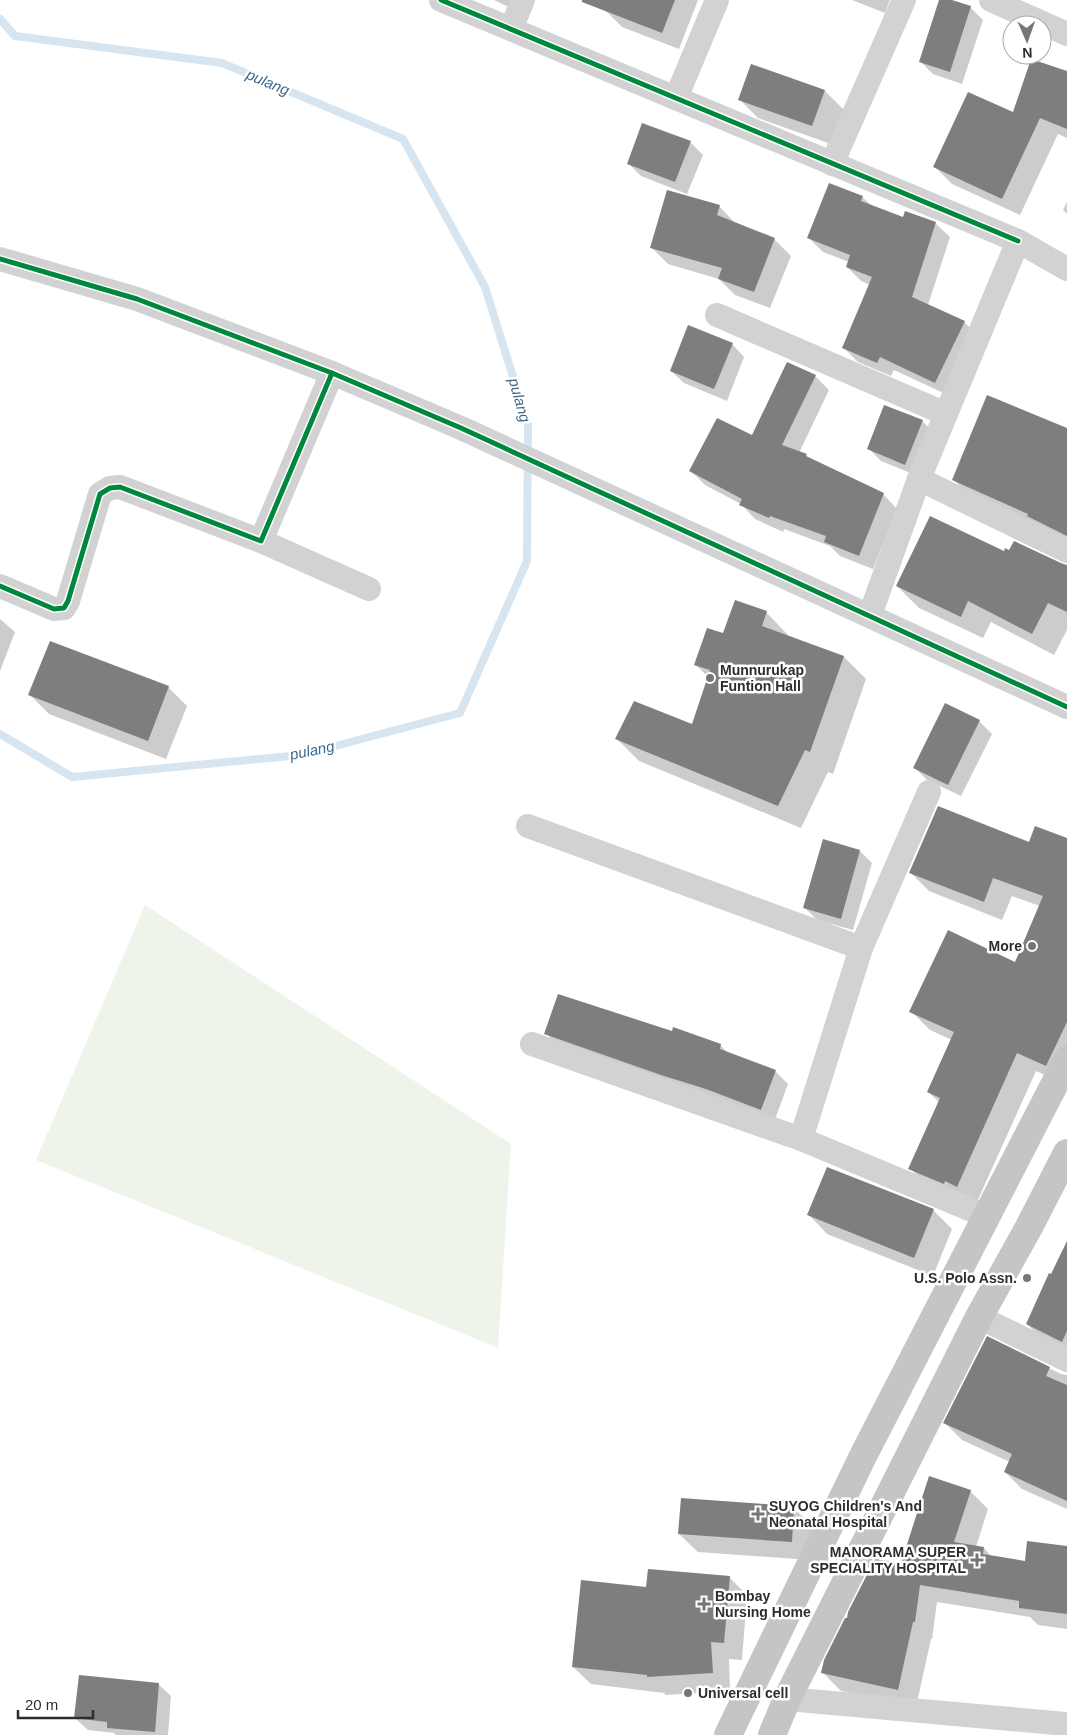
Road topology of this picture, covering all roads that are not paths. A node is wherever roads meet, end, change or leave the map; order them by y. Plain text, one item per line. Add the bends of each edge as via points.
1 (441, 0) edge
2 (523, 0) edge
3 (717, 0) edge
4 (904, 0) edge
5 (991, 0) edge
6 (511, 29) junction
7 (1067, 34) edge
8 (676, 98) junction
9 (832, 164) junction
10 (1018, 242) junction
11 (0, 259) edge
12 (1067, 269) edge
13 (717, 315) dead end
14 (332, 373) junction
15 (946, 414) junction
16 (919, 479) junction
17 (261, 541) junction
18 (1067, 551) edge
19 (0, 586) edge
20 (369, 590) dead end
21 (870, 615) junction
22 (1067, 707) edge
23 (929, 792) dead end
24 (528, 826) dead end
25 (861, 948) junction
26 (532, 1044) dead end
27 (1067, 1060) edge
28 (801, 1139) junction
29 (1067, 1153) edge
30 (986, 1216) junction
31 (979, 1317) junction
32 (1067, 1360) edge
33 (787, 1699) junction
34 (1067, 1724) edge
35 (728, 1735) edge
36 (772, 1735) edge

1 - 6 street
2 - 6 street
3 - 8 street
4 - 9 street
5 - 7 street
6 - 8 street
8 - 9 street
9 - 10 street
10 - 12 street
10 - 15 street
11 - 14 street via 137,299
13 - 15 street
14 - 17 street
14 - 21 street via 461,428
15 - 16 street
16 - 18 street
16 - 21 street
17 - 19 street via 120,487 110,488 100,494 64,608 54,609
17 - 20 street
21 - 22 street
23 - 25 street
24 - 25 street
25 - 28 street
26 - 28 street
27 - 30 main road
28 - 30 street
29 - 31 main road
30 - 35 main road via 864,1454
31 - 32 street
31 - 33 main road
33 - 34 street
33 - 36 main road

